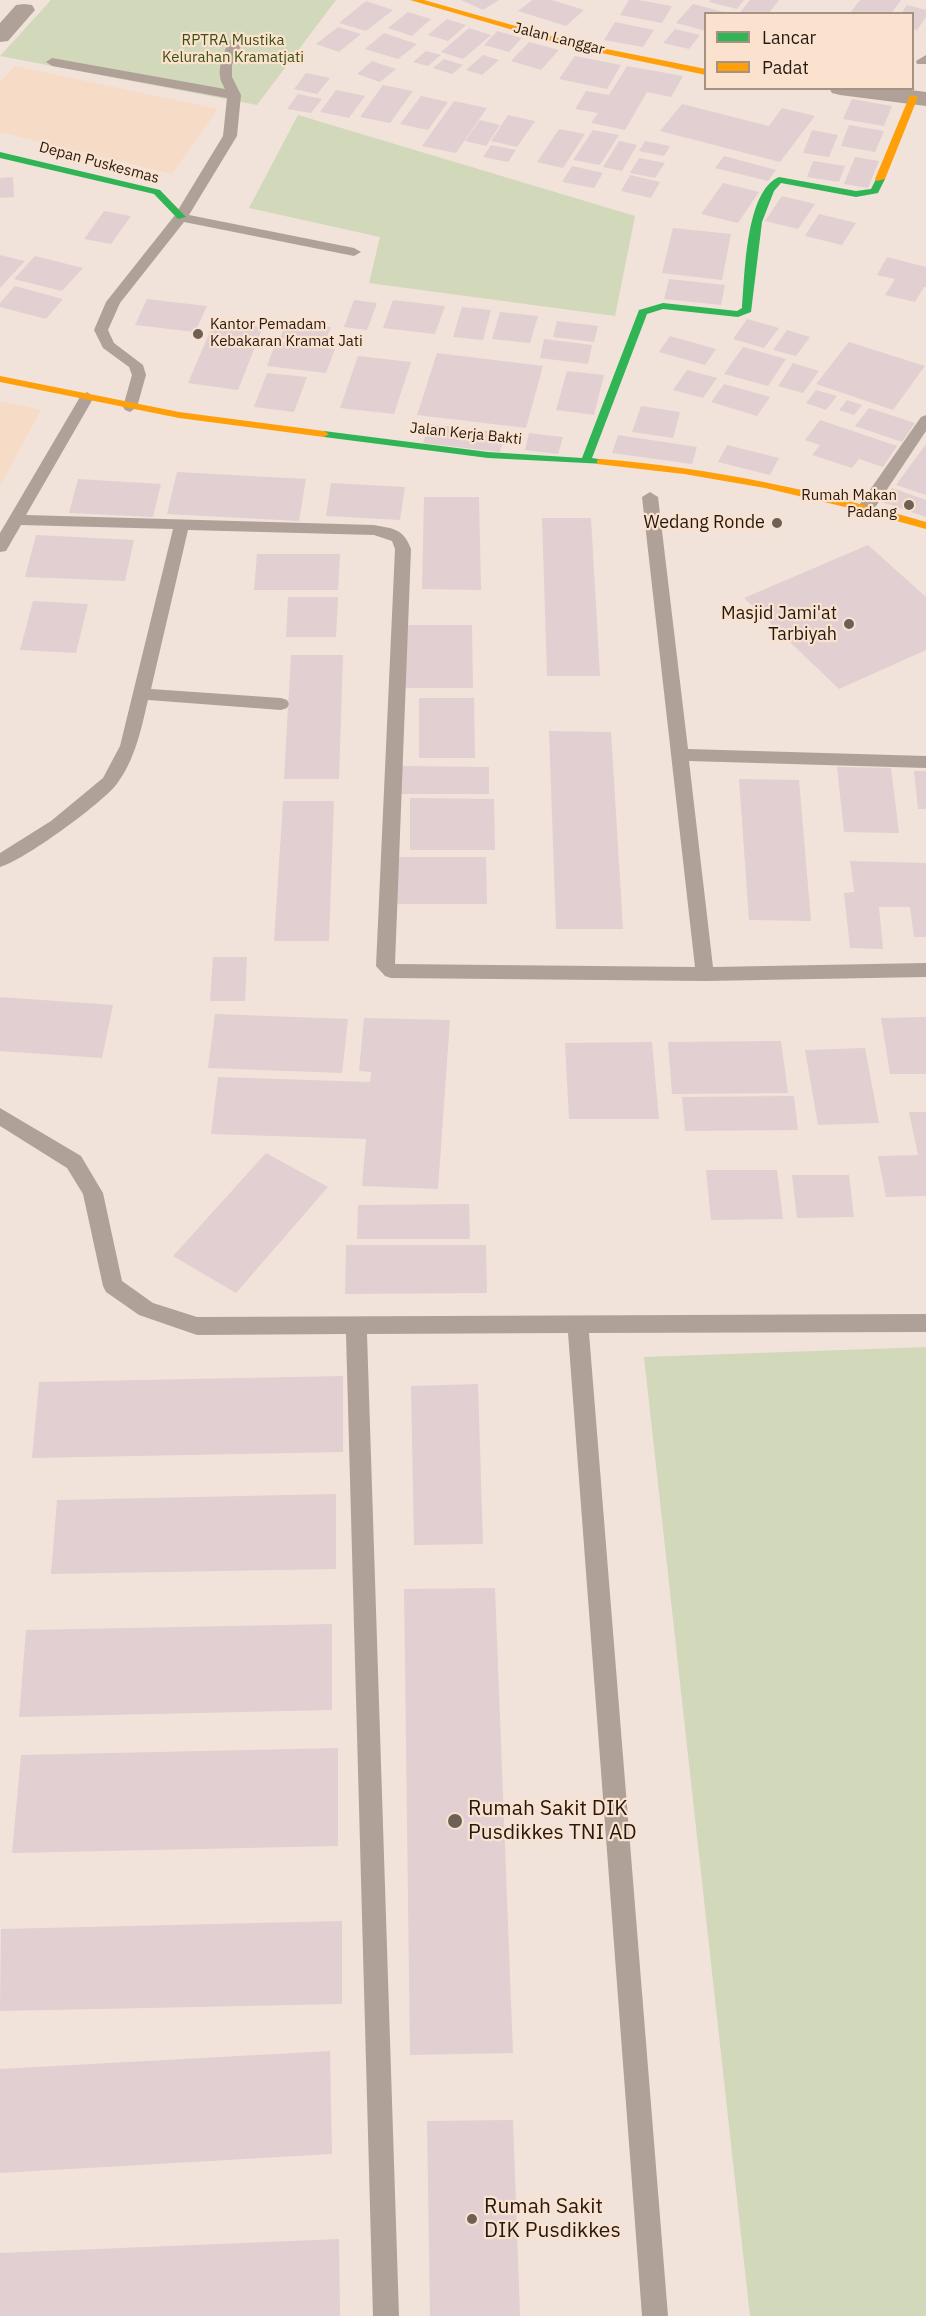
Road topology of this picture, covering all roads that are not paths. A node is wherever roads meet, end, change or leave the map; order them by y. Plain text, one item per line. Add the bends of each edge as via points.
1 (414, 0) edge
2 (0, 6) edge
3 (0, 36) edge
4 (239, 37) dead end
5 (52, 62) dead end
6 (704, 72) edge
7 (856, 90) edge
8 (234, 95) junction
9 (919, 98) edge
10 (0, 155) edge
11 (181, 217) junction
12 (354, 252) dead end
13 (0, 378) edge
14 (87, 397) junction
15 (130, 407) junction
16 (926, 420) edge
17 (586, 461) junction
18 (650, 497) dead end
19 (866, 508) junction
20 (15, 520) junction
21 (182, 524) junction
22 (926, 526) edge
23 (0, 547) edge
24 (142, 694) junction
25 (281, 704) dead end
26 (680, 755) junction
27 (926, 762) edge
28 (0, 861) edge
29 (926, 970) edge
30 (705, 974) junction
31 (0, 1116) edge
32 (926, 1323) edge
33 (578, 1324) junction
34 (356, 1326) junction
35 (386, 2316) edge
36 (655, 2316) edge

1 - 6 street, Jalan Langgar via 571,44
2 - 3 street via 24,10
4 - 8 lane via 225,64
5 - 8 lane
7 - 9 street
8 - 11 lane via 230,136
9 - 17 street via 875,191 856,194 779,180 772,185 753,231 747,310 738,314 663,306 643,312
10 - 11 street, Depan Puskesmas via 157,192
11 - 12 lane
11 - 15 lane via 112,302 101,330 108,345 136,365 139,375
13 - 14 street, Jalan Kerja Bakti
14 - 15 street, Jalan Kerja Bakti
14 - 20 lane
15 - 17 street, Jalan Kerja Bakti via 488,455
16 - 19 lane
17 - 19 street, Jalan Kerja Bakti via 716,474
18 - 26 lane
19 - 22 street, Jalan Kerja Bakti
20 - 21 lane
20 - 23 lane
21 - 24 lane
21 - 30 lane via 374,530 399,538 403,549 388,969
24 - 25 lane
24 - 28 lane via 129,746 109,783 57,825
26 - 27 lane
26 - 30 lane
29 - 30 lane
31 - 34 lane via 74,1162 93,1193 113,1286 146,1309 197,1326
32 - 33 lane
33 - 34 lane
33 - 36 lane
34 - 35 lane

